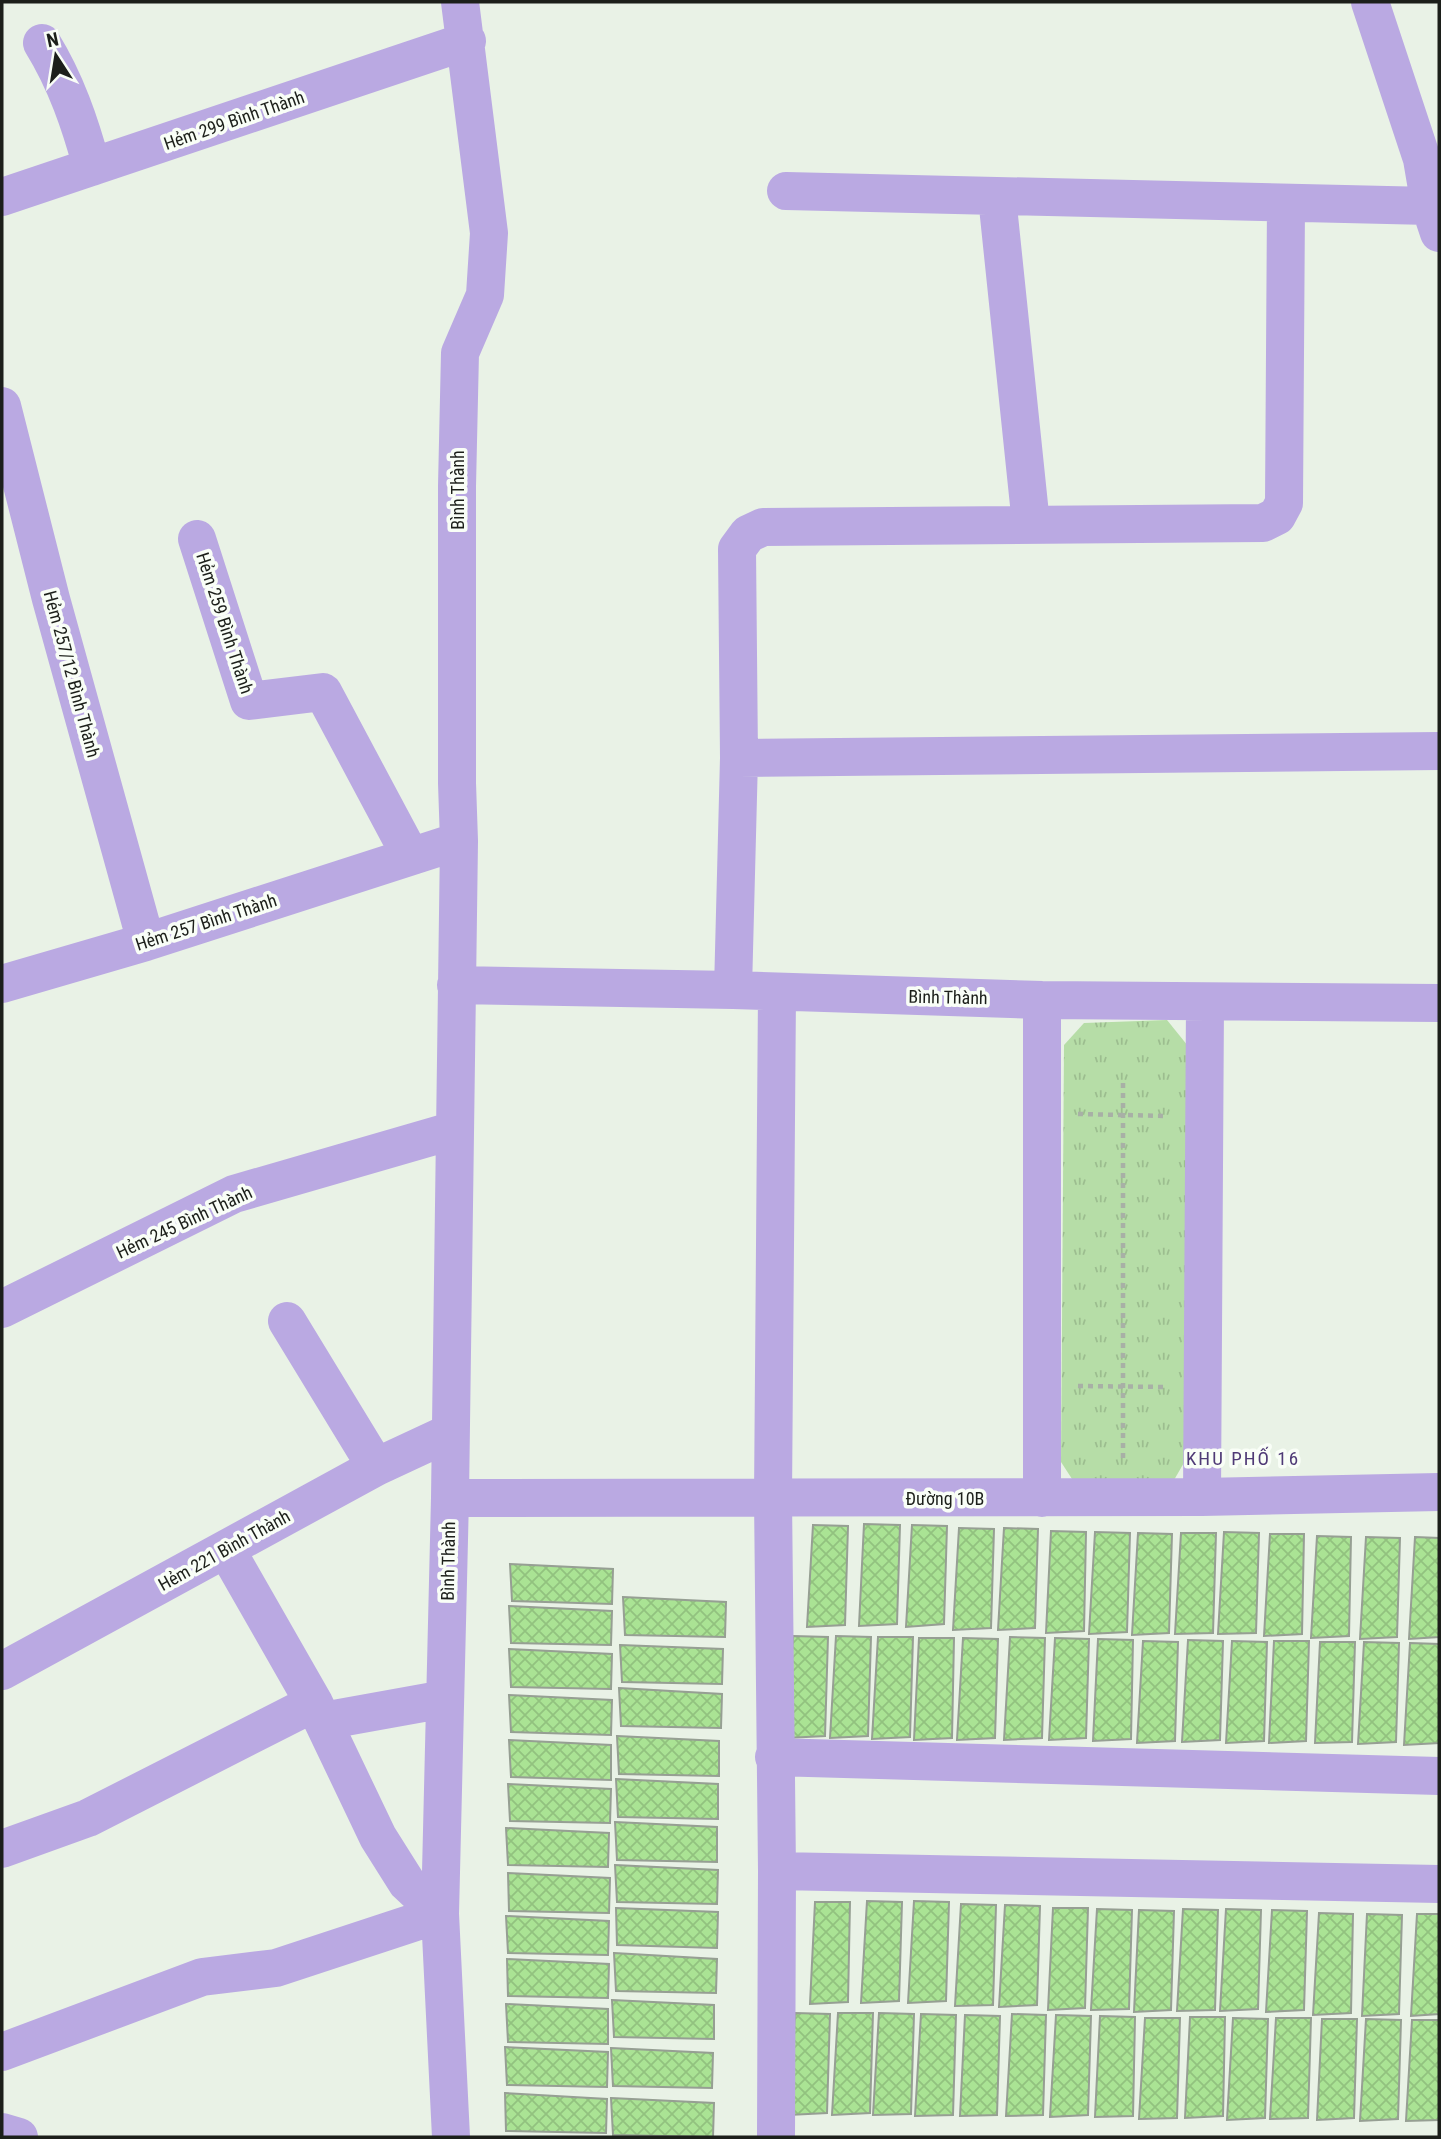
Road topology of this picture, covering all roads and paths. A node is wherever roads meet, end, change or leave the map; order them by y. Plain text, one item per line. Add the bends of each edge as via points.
1 (460, 2) edge
2 (1370, 2) edge
3 (467, 41) junction
4 (42, 43) dead end
5 (92, 167) junction
6 (786, 191) dead end
7 (2, 197) edge
8 (997, 197) junction
9 (1286, 204) junction
10 (1435, 220) edge
11 (2, 406) edge
12 (1031, 524) junction
13 (197, 539) dead end
14 (1439, 751) edge
15 (739, 758) junction
16 (459, 841) junction
17 (410, 855) junction
18 (146, 942) junction
19 (2, 984) edge
20 (456, 985) junction
21 (733, 990) junction
22 (777, 993) junction
23 (1042, 1000) junction
24 (1205, 1002) junction
25 (1439, 1003) edge
26 (1123, 1083) dead end
27 (1042, 1113) junction
28 (1123, 1115) junction
29 (1205, 1116) junction
30 (455, 1130) junction
31 (2, 1309) edge
32 (288, 1321) dead end
33 (1042, 1386) junction
34 (1123, 1387) junction
35 (1202, 1387) junction
36 (449, 1433) junction
37 (376, 1467) junction
38 (1439, 1492) edge
39 (1124, 1497) junction
40 (1202, 1497) junction
41 (450, 1498) junction
42 (773, 1498) junction
43 (1042, 1498) junction
44 (226, 1549) junction
45 (2, 1671) edge
46 (445, 1699) junction
47 (319, 1712) junction
48 (774, 1757) junction
49 (1439, 1776) edge
50 (2, 1849) edge
51 (777, 1871) junction
52 (1439, 1884) edge
53 (440, 1914) junction
54 (2, 2052) edge
55 (2, 2132) edge
56 (19, 2137) edge
57 (451, 2137) edge
58 (776, 2137) edge

1 - 3 street, Bình Thành
2 - 10 street via 1422,159
3 - 5 street, Hẻm 299 Bình Thành
3 - 16 street, Bình Thành via 489,233 485,295 460,353
4 - 5 street via 60,73
5 - 7 street, Hẻm 299 Bình Thành
6 - 8 street
8 - 9 street
8 - 12 street
9 - 10 street
9 - 12 street via 1284,503 1277,516 1264,523
11 - 18 street, Hẻm 257/12 Bình Thành
12 - 15 street via 763,527 747,534 737,550
13 - 17 street, Hẻm 259 Bình Thành via 249,701 323,692
14 - 15 street
15 - 21 street
16 - 17 street, Hẻm 257 Bình Thành
16 - 20 street, Bình Thành
17 - 18 street, Hẻm 257 Bình Thành
18 - 19 street, Hẻm 257 Bình Thành
20 - 21 street, Bình Thành
20 - 30 street, Bình Thành
21 - 22 street, Bình Thành
22 - 23 street, Bình Thành
22 - 42 street
23 - 24 street, Bình Thành
23 - 27 street
24 - 25 street, Bình Thành
24 - 29 street
26 - 28 path
27 - 28 path
27 - 33 street
28 - 29 path
28 - 34 path
29 - 35 street
30 - 31 street, Hẻm 245 Bình Thành via 234,1194
30 - 36 street, Bình Thành
32 - 37 street
33 - 34 path
33 - 43 street
34 - 35 path
34 - 39 path
35 - 40 street
36 - 37 street, Hẻm 221 Bình Thành
36 - 41 street, Bình Thành
37 - 44 street, Hẻm 221 Bình Thành
38 - 40 street, Đường 10B
39 - 40 street, Đường 10B
39 - 43 street, Đường 10B
41 - 42 street, Đường 10B
41 - 46 street, Bình Thành
42 - 43 street, Đường 10B
42 - 48 street
44 - 45 street, Hẻm 221 Bình Thành
44 - 47 street
46 - 47 street
46 - 53 street, Bình Thành
47 - 50 street via 88,1818
47 - 53 street via 378,1837 407,1883
48 - 49 street
48 - 51 street
51 - 52 street
51 - 58 street
53 - 54 street via 276,1968 202,1977
53 - 57 street, Bình Thành
55 - 56 street

